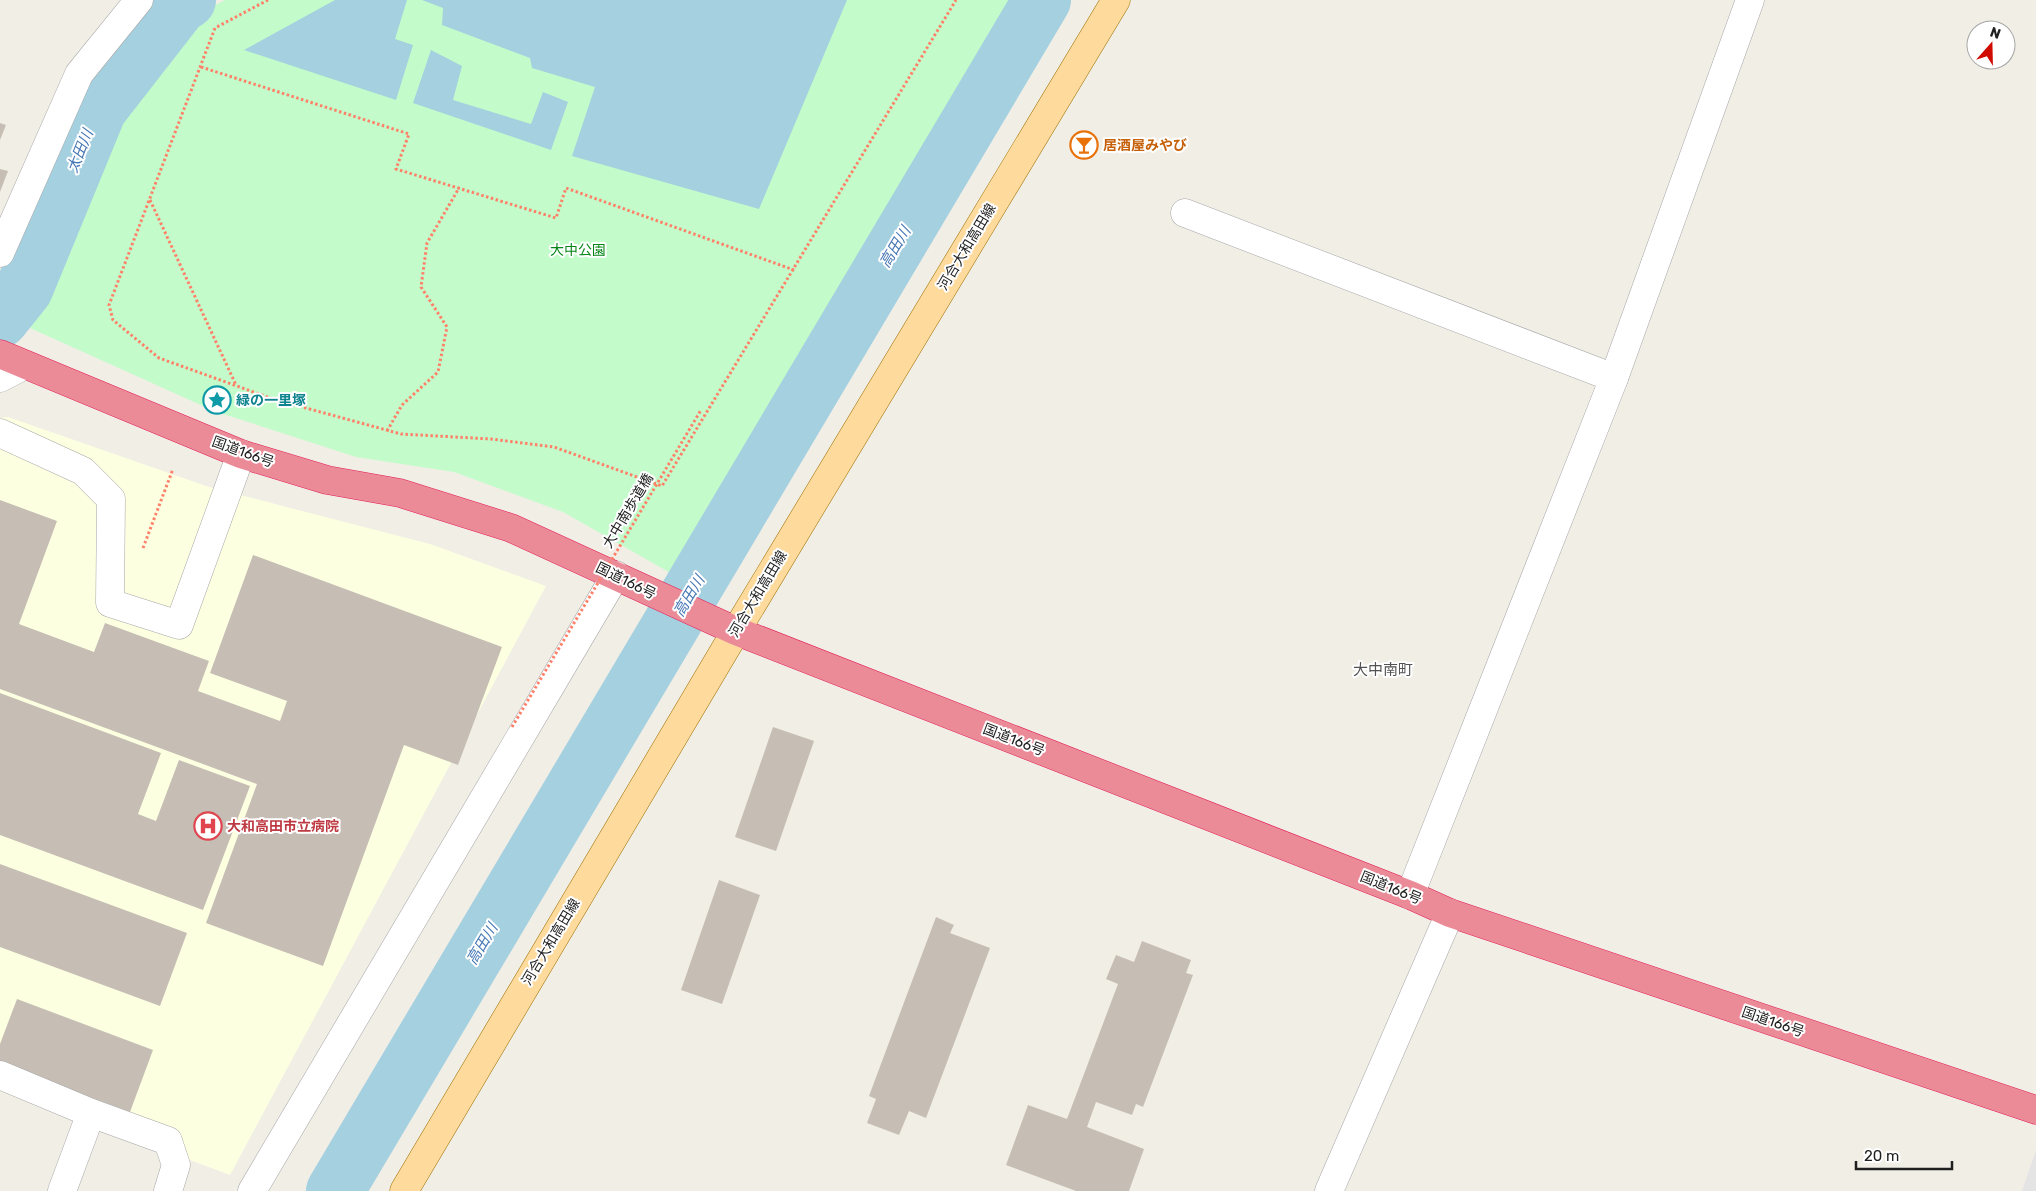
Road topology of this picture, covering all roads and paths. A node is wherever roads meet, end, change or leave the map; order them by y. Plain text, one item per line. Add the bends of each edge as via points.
1 (139, 0) edge
2 (268, 0) edge
3 (956, 0) edge
4 (1116, 0) edge
5 (1750, 0) edge
6 (201, 67) junction
7 (459, 188) junction
8 (150, 200) junction
9 (1185, 213) dead end
10 (0, 253) edge
11 (794, 270) junction
12 (8, 364) edge
13 (1614, 378) junction
14 (236, 386) junction
15 (707, 412) junction
16 (387, 431) junction
17 (0, 432) edge
18 (241, 454) junction
19 (173, 469) dead end
20 (142, 552) dead end
21 (616, 575) junction
22 (726, 627) junction
23 (512, 727) dead end
24 (1410, 895) junction
25 (1450, 913) junction
26 (0, 1075) edge
27 (2036, 1110) edge
28 (91, 1113) junction
29 (62, 1191) edge
30 (168, 1191) edge
31 (252, 1191) edge
32 (404, 1191) edge
33 (1329, 1191) edge

1 - 10 street via 79,74
2 - 6 path via 215,28
3 - 11 path
4 - 22 main road, 河合大和高田線
5 - 13 street
6 - 7 path via 409,134 396,169
6 - 8 path
7 - 11 path via 556,218 566,188
7 - 16 path via 427,243 421,287 447,327 438,372 402,405
8 - 14 path
8 - 14 path via 109,304 112,320 159,358
9 - 13 street
11 - 15 path
12 - 18 highway, 国道166号
13 - 24 street
14 - 16 path
15 - 16 path via 662,486 554,447
15 - 23 path, 大中南歩道橋, bridge via 701,410
17 - 18 street via 83,471 111,499 110,603 179,625
18 - 21 highway, 国道166号 via 327,480 400,493 511,528
19 - 20 path
21 - 22 highway, 国道166号
21 - 31 street
22 - 24 highway, 国道166号
22 - 32 main road, 河合大和高田線
24 - 25 highway, 国道166号
25 - 27 highway, 国道166号
25 - 33 street
26 - 28 street
28 - 29 street
28 - 30 street via 168,1142 176,1165

